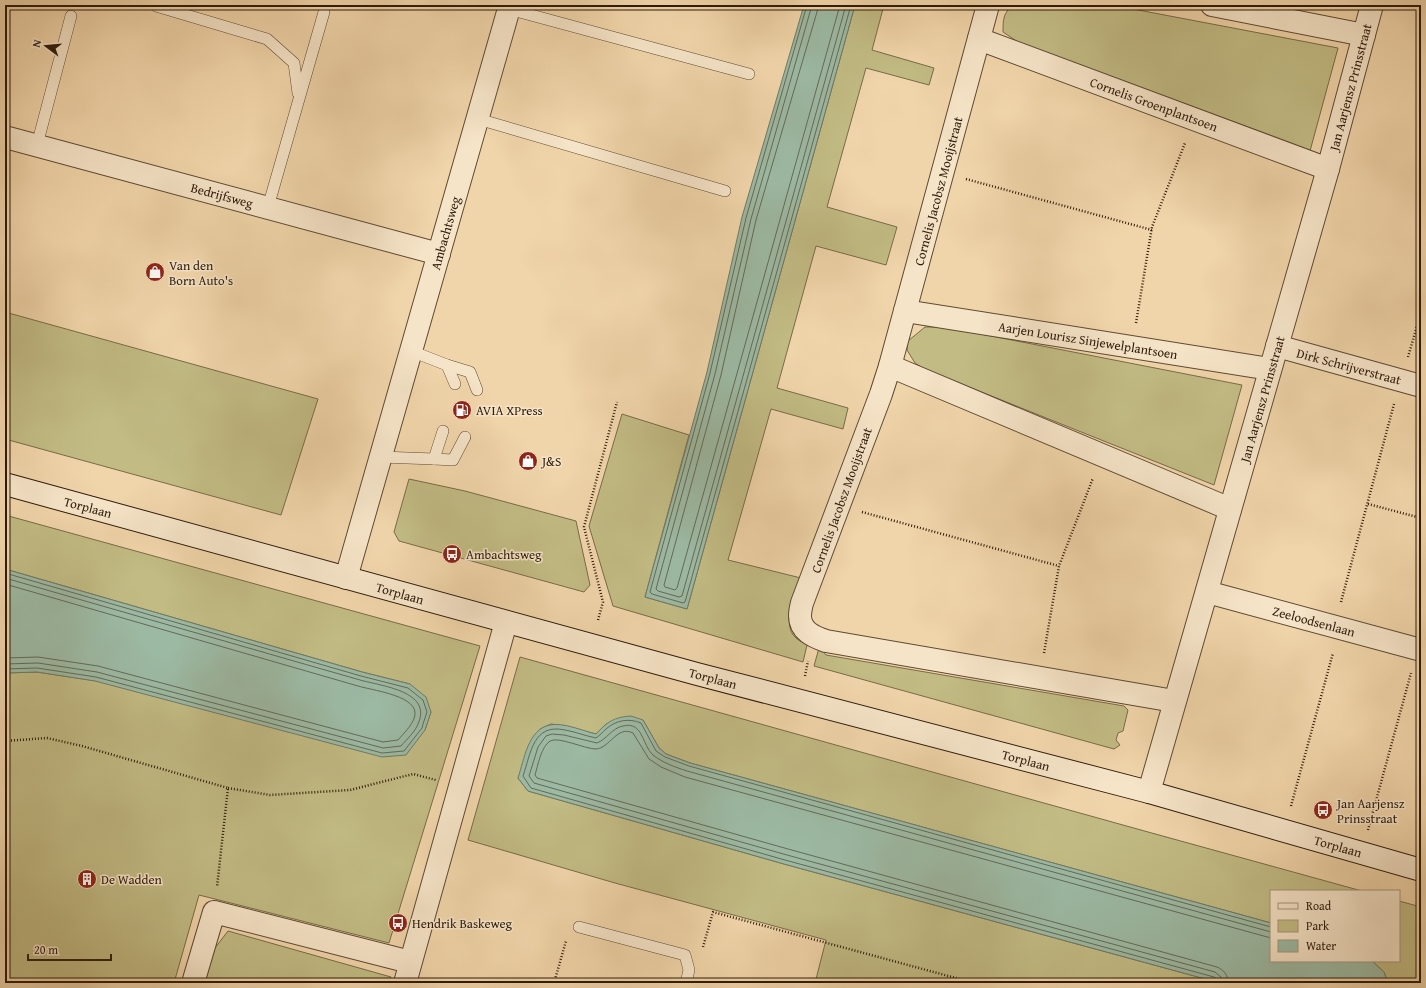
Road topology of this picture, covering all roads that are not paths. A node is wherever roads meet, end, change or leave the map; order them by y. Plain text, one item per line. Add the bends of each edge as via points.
1 (988, 5) edge
2 (1212, 5) edge
3 (1372, 5) edge
4 (156, 6) edge
5 (510, 7) edge
6 (324, 12) dead end
7 (71, 16) dead end
8 (1364, 35) junction
9 (979, 39) junction
10 (749, 74) dead end
11 (299, 95) junction
12 (478, 119) junction
13 (5, 137) edge
14 (37, 145) junction
15 (1328, 169) junction
16 (725, 191) dead end
17 (268, 207) junction
18 (439, 254) junction
19 (905, 311) junction
20 (1277, 346) junction
21 (411, 351) junction
22 (447, 365) junction
23 (890, 366) junction
24 (1270, 369) junction
25 (455, 384) dead end
26 (1421, 386) edge
27 (477, 390) dead end
28 (443, 431) dead end
29 (465, 437) dead end
30 (381, 457) junction
31 (434, 459) junction
32 (5, 484) edge
33 (1230, 509) junction
34 (346, 578) junction
35 (1207, 592) junction
36 (506, 622) junction
37 (1420, 650) edge
38 (1174, 701) junction
39 (1149, 792) junction
40 (1421, 870) edge
41 (579, 927) road end
42 (410, 962) junction
43 (193, 983) edge
44 (405, 983) edge
45 (686, 983) edge

1 - 9 street, Cornelis Jacobsz Mooijstraat
2 - 8 street
3 - 8 street, Jan Aarjensz Prinsstraat
4 - 11 lane via 267,39 294,63
5 - 10 lane, Ambachtsweg
5 - 12 street, Ambachtsweg
6 - 11 lane
7 - 14 lane
8 - 15 street, Jan Aarjensz Prinsstraat
9 - 15 street, Cornelis Groenplantsoen
9 - 19 street, Cornelis Jacobsz Mooijstraat
11 - 17 lane
12 - 16 lane
12 - 18 street, Ambachtsweg
13 - 14 street, Bedrijfsweg
14 - 17 street, Bedrijfsweg
15 - 20 street, Jan Aarjensz Prinsstraat
17 - 18 street, Bedrijfsweg
18 - 21 street, Ambachtsweg
19 - 23 street, Cornelis Jacobsz Mooijstraat
19 - 24 street, Aarjen Lourisz Sinjewelplantsoen
20 - 24 street, Jan Aarjensz Prinsstraat
20 - 26 street, Dirk Schrijverstraat
21 - 22 lane
21 - 30 street, Ambachtsweg
22 - 25 lane
22 - 27 lane via 470,372
23 - 33 street
23 - 38 street, Cornelis Jacobsz Mooijstraat via 802,604 800,617 803,629 815,638 826,641
24 - 33 street, Jan Aarjensz Prinsstraat
28 - 31 lane
29 - 31 lane via 453,460
30 - 31 lane
30 - 34 street, Ambachtsweg
32 - 34 street, Torplaan
33 - 35 street, Jan Aarjensz Prinsstraat
34 - 36 street, Torplaan
35 - 37 street, Zeeloodsenlaan
35 - 38 street, Jan Aarjensz Prinsstraat
36 - 39 street, Torplaan
36 - 42 street
38 - 39 street, Jan Aarjensz Prinsstraat
39 - 40 street, Torplaan
41 - 45 lane via 685,955 689,970
42 - 43 street via 214,912
42 - 44 street

